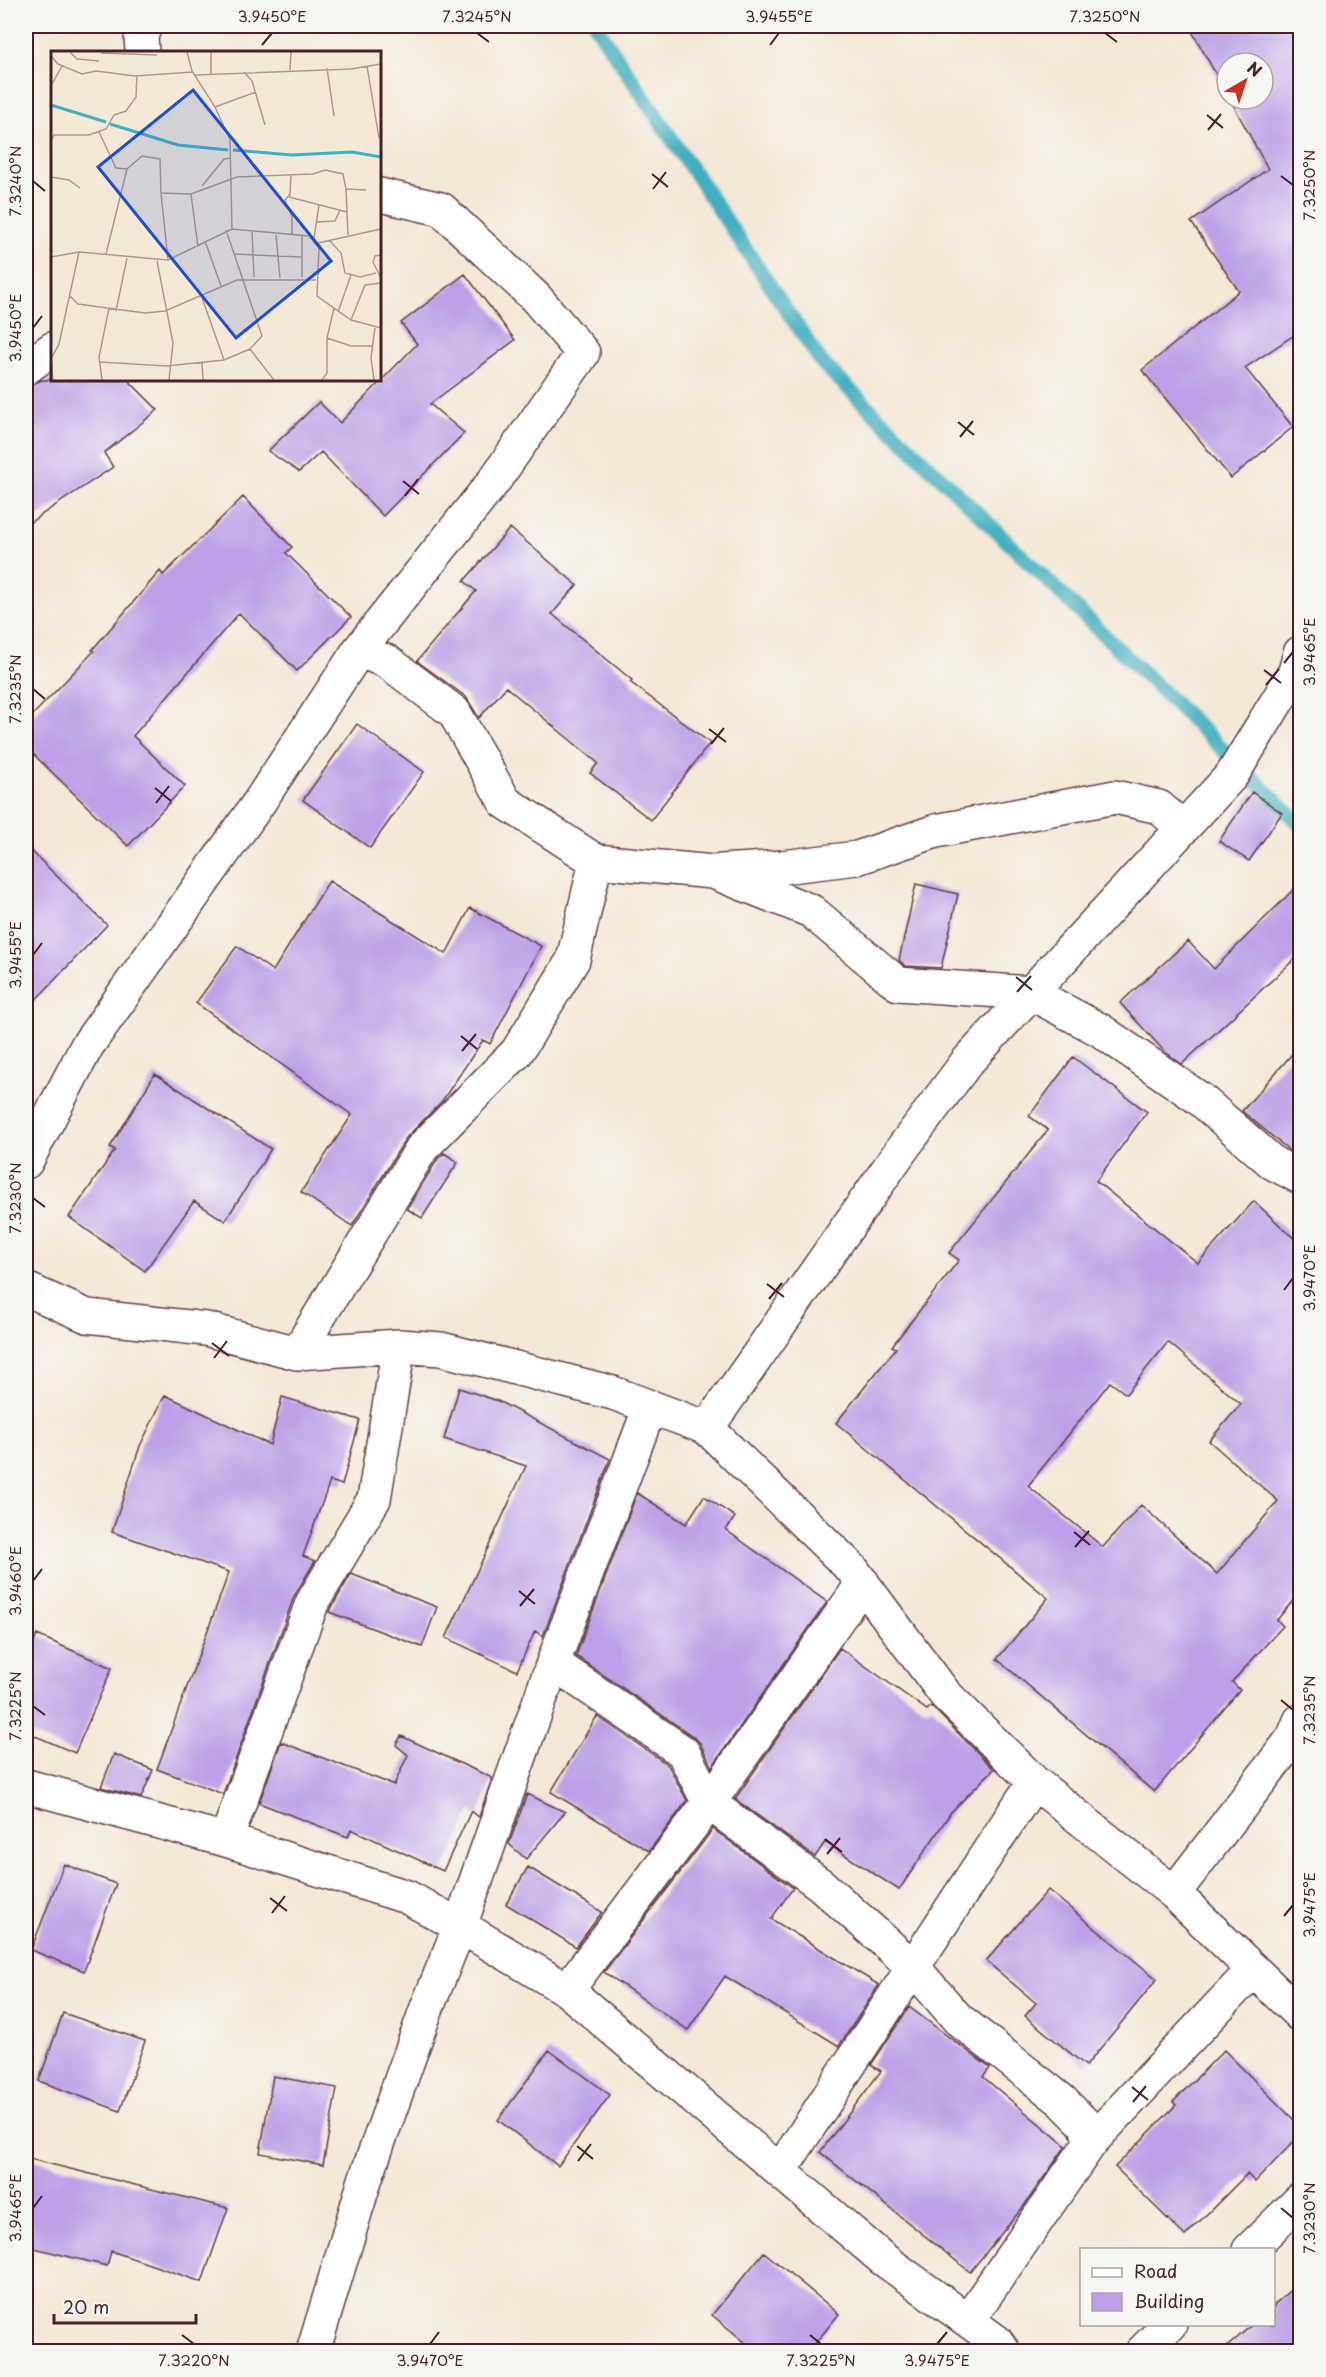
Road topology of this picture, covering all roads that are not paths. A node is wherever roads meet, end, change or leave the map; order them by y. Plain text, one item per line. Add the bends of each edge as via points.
1 (145, 26) edge
2 (142, 51) edge
3 (381, 195) edge
4 (51, 350) edge
5 (26, 368) edge
6 (359, 650) junction
7 (1300, 653) edge
8 (1183, 828) junction
9 (596, 861) junction
10 (713, 872) junction
11 (1031, 993) junction
12 (26, 1162) edge
13 (1300, 1177) edge
14 (26, 1288) edge
15 (399, 1346) junction
16 (297, 1353) junction
17 (650, 1407) junction
18 (707, 1428) junction
19 (863, 1583) junction
20 (553, 1663) junction
21 (1300, 1721) edge
22 (1034, 1782) junction
23 (26, 1786) edge
24 (710, 1803) junction
25 (226, 1840) junction
26 (1174, 1893) junction
27 (460, 1926) junction
28 (913, 1967) junction
29 (1252, 1970) junction
30 (567, 1990) junction
31 (1300, 2015) edge
32 (1091, 2142) junction
33 (780, 2171) junction
34 (1300, 2200) edge
35 (1251, 2248) edge
36 (968, 2320) junction
37 (1169, 2326) edge
38 (314, 2352) edge
39 (1004, 2352) edge
40 (1142, 2352) edge

1 - 2 street
3 - 6 street via 441,209 536,298 583,353 494,481
4 - 5 street
6 - 9 street via 388,662 454,712 505,802
6 - 12 street via 258,804 87,1046
7 - 8 street via 1294,672 1232,775
8 - 10 street via 1159,807 1114,797 936,831 857,858
8 - 11 street
9 - 10 street
9 - 16 street via 573,960 517,1052 422,1148
10 - 11 street via 811,911 898,984
11 - 13 street via 1100,1030 1200,1099 1273,1163
11 - 18 street via 967,1062 902,1149
14 - 16 street via 87,1316 206,1329
15 - 16 street
15 - 17 street via 441,1349 613,1393
15 - 25 street via 374,1499 312,1603
17 - 18 street
17 - 20 street
18 - 19 street
19 - 22 street via 945,1694
19 - 24 street
20 - 24 street via 683,1752
20 - 27 street
21 - 26 street via 1293,1738
22 - 26 street
22 - 28 street
23 - 25 street
24 - 28 street via 821,1885
24 - 30 street
25 - 27 street via 407,1897
26 - 29 street
27 - 30 street
27 - 38 street via 365,2180
28 - 32 street via 958,2019 1061,2100 1085,2124
28 - 33 street
29 - 31 street
29 - 32 street
30 - 33 street
32 - 36 street
33 - 36 street via 883,2259
34 - 35 street
36 - 39 street
37 - 40 street

